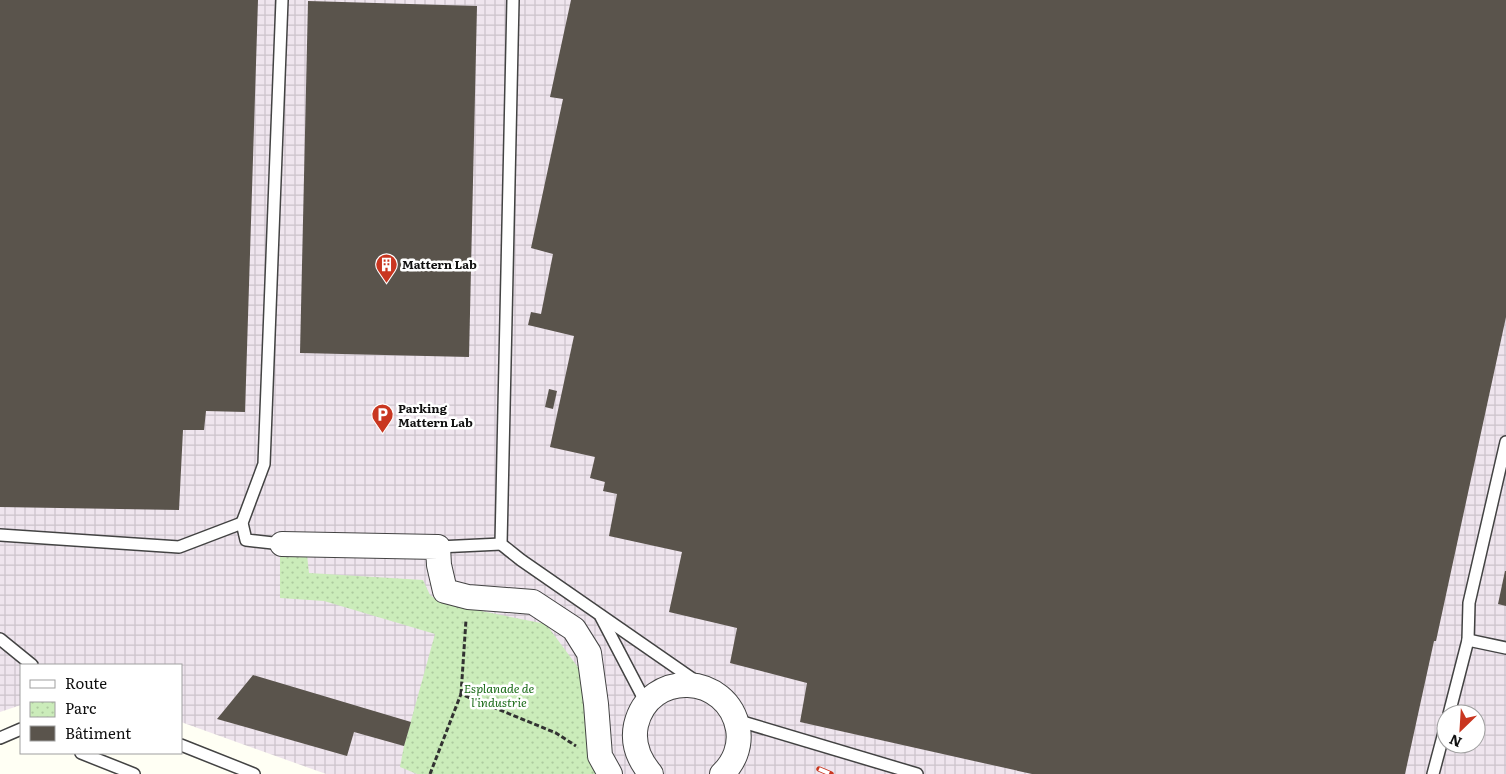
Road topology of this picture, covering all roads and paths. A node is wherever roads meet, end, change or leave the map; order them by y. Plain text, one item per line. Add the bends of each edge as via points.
1 (282, 0) edge
2 (513, 0) edge
3 (1506, 442) edge
4 (242, 523) junction
5 (0, 535) edge
6 (282, 544) joint
7 (501, 544) junction
8 (438, 547) junction
9 (468, 597) junction
10 (600, 615) junction
11 (0, 639) edge
12 (1468, 640) junction
13 (1506, 648) edge
14 (31, 664) edge
15 (704, 687) junction
16 (461, 694) junction
17 (646, 704) junction
18 (1452, 704) edge
19 (736, 720) junction
20 (20, 729) edge
21 (0, 738) edge
22 (182, 745) edge
23 (577, 747) dead end
24 (84, 754) edge
25 (1438, 754) edge
26 (134, 774) edge
27 (254, 774) edge
28 (430, 774) edge
29 (610, 774) edge
30 (651, 774) edge
31 (722, 774) edge
32 (917, 774) edge
33 (1433, 774) edge

1 - 4 lane via 264,464
2 - 7 lane
3 - 12 lane via 1469,603
4 - 5 lane via 179,547
4 - 6 lane via 246,540
6 - 8 street
7 - 8 lane
7 - 10 lane
8 - 9 street via 445,591
9 - 16 path
9 - 29 street via 533,602 574,629 589,653 600,756
10 - 15 lane
10 - 17 lane
11 - 14 lane
12 - 13 lane
12 - 18 lane
15 - 17 street via 689,684 673,686
15 - 19 street via 718,694
16 - 23 path via 556,733
16 - 28 path
17 - 30 street via 638,718 636,750
19 - 31 street via 739,737 736,753
19 - 32 lane
20 - 21 lane
22 - 27 lane
24 - 26 lane
25 - 33 lane

